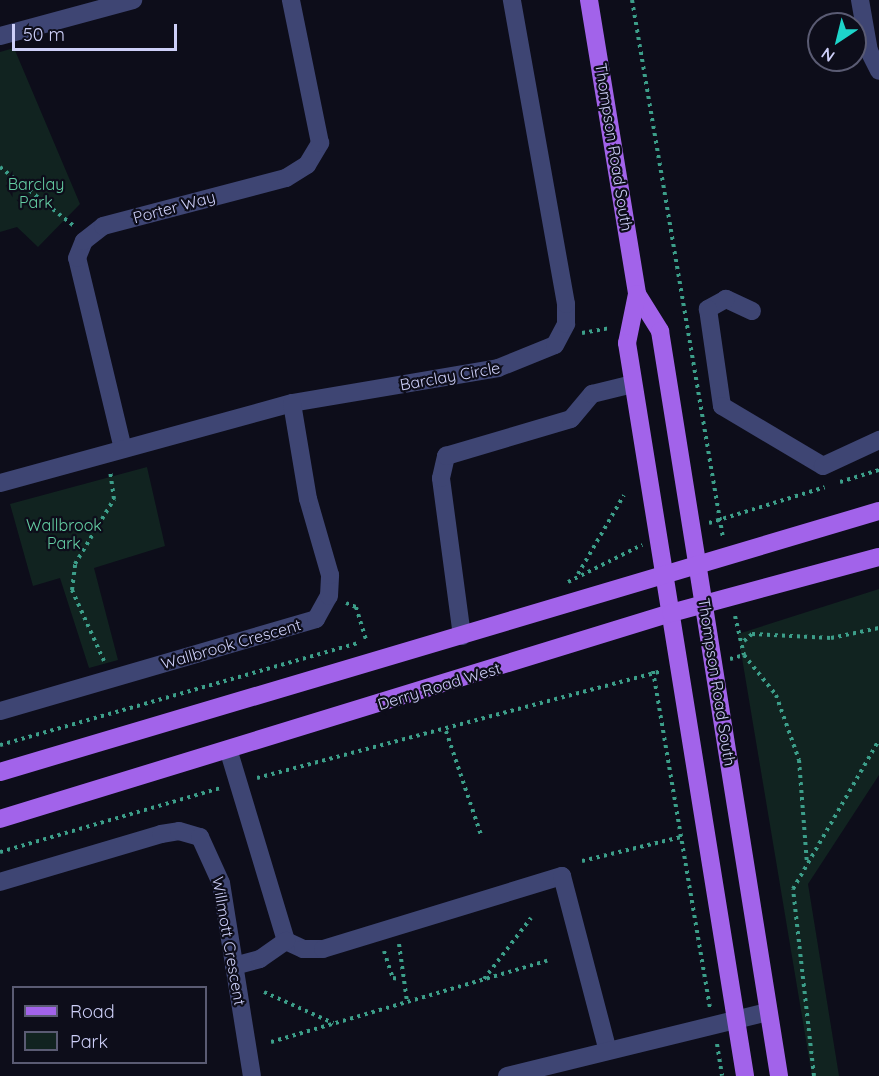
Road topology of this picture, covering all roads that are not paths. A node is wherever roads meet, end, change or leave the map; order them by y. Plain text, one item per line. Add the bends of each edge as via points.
1 (133, 0) edge
2 (291, 0) edge
3 (512, 0) edge
4 (589, 0) edge
5 (860, 0) edge
6 (0, 36) edge
7 (879, 71) edge
8 (637, 294) junction
9 (752, 311) dead end
10 (633, 384) junction
11 (292, 403) junction
12 (879, 440) edge
13 (115, 451) junction
14 (0, 483) edge
15 (879, 511) edge
16 (879, 557) edge
17 (700, 565) junction
18 (663, 577) junction
19 (704, 606) junction
20 (671, 614) junction
21 (462, 636) junction
22 (0, 711) edge
23 (229, 752) junction
24 (0, 772) edge
25 (0, 819) edge
26 (0, 882) edge
27 (286, 941) junction
28 (234, 966) junction
29 (768, 1012) junction
30 (737, 1020) junction
31 (607, 1048) junction
32 (252, 1076) edge
33 (507, 1076) edge
34 (745, 1076) edge
35 (779, 1076) edge

1 - 6 street
2 - 13 street, Porter Way via 320,143 307,165 286,178 103,226 90,237 77,258
3 - 11 street, Barclay Circle via 566,304 561,337 549,350 498,368
4 - 8 main road, Thompson Road South
5 - 7 street via 869,51
8 - 10 main road, Thompson Road South via 628,325
8 - 17 main road, Thompson Road South via 660,331
9 - 12 street via 726,299 708,309 722,406 823,466
10 - 18 main road, Thompson Road South
10 - 21 street via 592,394 571,420 446,456 441,478
11 - 13 street, Barclay Circle
11 - 22 street, Wallbrook Crescent via 308,499 330,575 329,596 316,619
13 - 14 street, Barclay Circle
15 - 17 main road
16 - 19 main road, Derry Road West
17 - 18 main road
17 - 19 main road, Thompson Road South
18 - 20 main road, Thompson Road South
18 - 21 main road
19 - 20 main road, Derry Road West
19 - 29 main road, Thompson Road South
20 - 23 main road, Derry Road West
20 - 30 main road, Thompson Road South
21 - 24 main road
23 - 25 main road, Derry Road West
23 - 27 street
26 - 28 street, Willmott Crescent via 161,834 191,833 215,861
27 - 28 street via 260,959
27 - 31 street via 303,949 323,949 562,876
28 - 32 street, Willmott Crescent
29 - 30 street
29 - 35 main road, Thompson Road South
30 - 31 street
30 - 34 main road, Thompson Road South
31 - 33 street

